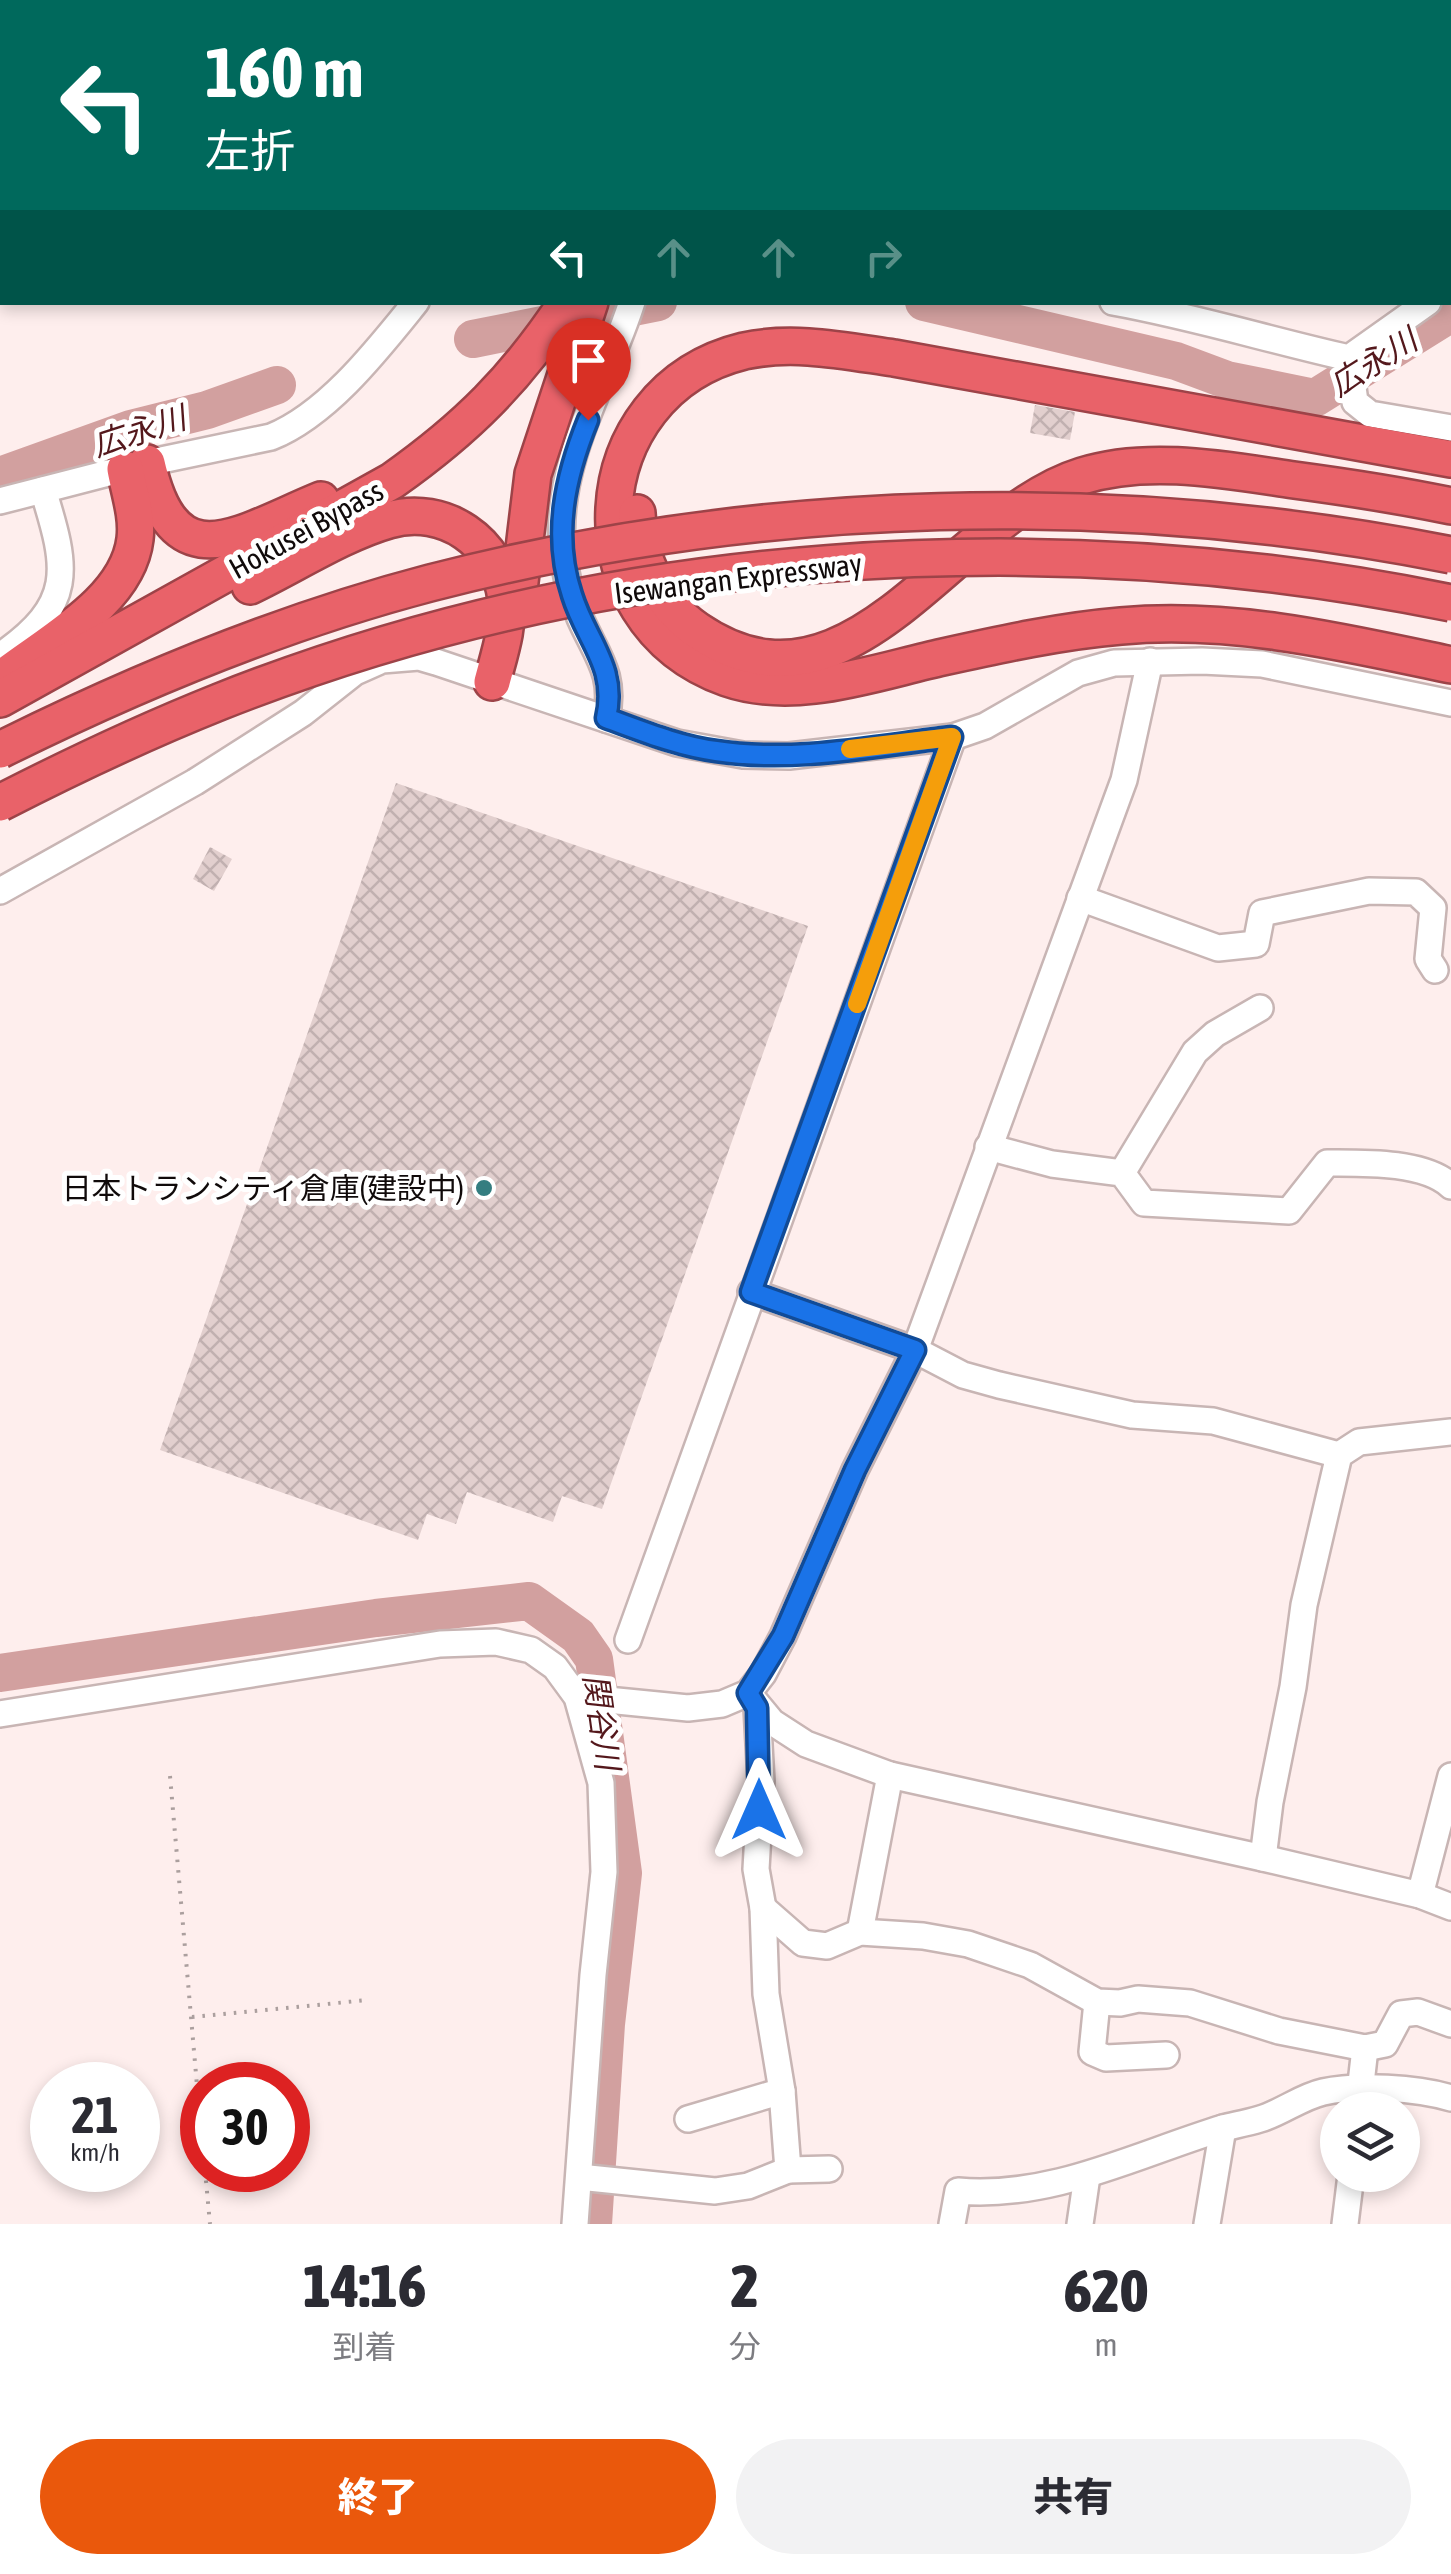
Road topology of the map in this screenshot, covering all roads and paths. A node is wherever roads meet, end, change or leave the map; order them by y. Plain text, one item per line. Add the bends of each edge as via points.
1 (413, 305) edge
2 (565, 305) edge
3 (589, 305) edge
4 (631, 305) edge
5 (1130, 305) edge
6 (1424, 305) edge
7 (524, 357) junction
8 (1350, 367) junction
9 (1451, 428) edge
10 (1451, 459) edge
11 (136, 466) junction
12 (1451, 481) edge
13 (43, 490) junction
14 (0, 501) edge
15 (1451, 506) edge
16 (1451, 555) edge
17 (1451, 603) edge
18 (0, 656) edge
19 (1150, 661) junction
20 (1451, 665) edge
21 (0, 680) edge
22 (492, 682) junction
23 (0, 699) edge
24 (1451, 703) edge
25 (606, 718) junction
26 (952, 737) junction
27 (0, 750) edge
28 (0, 803) edge
29 (0, 891) edge
30 (1080, 898) junction
31 (1435, 970) dead end
32 (1260, 1008) dead end
33 (988, 1147) junction
34 (1122, 1173) junction
35 (1451, 1186) edge
36 (751, 1292) junction
37 (915, 1350) junction
38 (1451, 1432) edge
39 (1339, 1455) junction
40 (628, 1640) dead end
41 (594, 1699) junction
42 (752, 1700) junction
43 (0, 1714) edge
44 (890, 1775) junction
45 (170, 1776) dead end
46 (1451, 1776) edge
47 (1264, 1858) junction
48 (1420, 1896) junction
49 (1451, 1907) edge
50 (764, 1908) junction
51 (860, 1932) junction
52 (368, 2000) dead end
53 (1097, 2002) junction
54 (192, 2017) junction
55 (1451, 2024) edge
56 (1365, 2048) junction
57 (1166, 2055) dead end
58 (196, 2062) edge
59 (782, 2092) junction
60 (1320, 2092) edge
61 (1360, 2092) edge
62 (1420, 2094) edge
63 (1451, 2098) edge
64 (688, 2119) dead end
65 (1223, 2128) junction
66 (788, 2170) junction
67 (830, 2170) dead end
68 (1087, 2176) junction
69 (592, 2178) junction
70 (207, 2192) edge
71 (1349, 2192) edge
72 (210, 2224) edge
73 (575, 2224) edge
74 (952, 2224) edge
75 (1080, 2224) edge
76 (1208, 2224) edge
77 (1345, 2224) edge

1 - 11 street via 358,370 287,431
2 - 7 highway
3 - 22 highway via 533,474 518,598
4 - 25 street via 577,447 561,522 571,594 609,681
5 - 8 street
6 - 8 street
7 - 11 highway via 463,414 392,466 218,539 191,538 170,523
7 - 23 highway, Hokusei Bypass via 470,420 392,480
8 - 9 street via 1355,402 1370,414
10 - 20 highway via 829,348 774,346 694,372 653,406 622,462 613,520 622,575 646,619 683,656 757,685 818,684 1016,641 1140,625 1258,629
11 - 13 street
11 - 21 highway via 136,536 126,573 102,601
12 - 15 highway via 825,368 785,367 726,380 677,414 648,460 636,516 652,577 688,623 714,642 771,658 832,648 888,618 992,531 1082,476 1134,467 1242,472
13 - 14 street
13 - 18 street via 59,541 60,582 39,623
16 - 27 highway, Isewangan Expressway, bridge via 1309,531 1060,510 950,510 708,530 488,570 336,612 208,656
17 - 28 highway, Isewangan Expressway, bridge via 1292,576 1052,557 717,575 536,607 335,662 96,754
19 - 24 street via 1262,664
19 - 26 street via 1078,672 985,726
19 - 30 street via 1124,780
22 - 23 highway via 503,641 502,578 478,541 462,530 410,516 371,527 72,674
22 - 25 street
22 - 29 street via 418,658 382,660 195,782
25 - 26 street via 678,743 743,754 788,756
26 - 36 street
30 - 31 street via 1218,948 1256,944 1262,913 1369,891 1416,892 1433,908 1428,959
30 - 33 street
32 - 34 street via 1195,1052
33 - 34 street
33 - 37 street
34 - 35 street via 1144,1203 1289,1211 1327,1164 1381,1163 1442,1177
36 - 37 street
36 - 40 street
37 - 39 street via 999,1385 1132,1415 1213,1420
37 - 42 street
38 - 39 street via 1359,1442
39 - 47 street via 1304,1605
41 - 42 street via 688,1708
41 - 43 street via 530,1650 496,1642 440,1644
41 - 69 street via 604,1872 593,1975
42 - 44 street via 806,1744
42 - 50 street via 761,1782 756,1869
44 - 47 street
44 - 51 street
45 - 54 path
46 - 48 street
47 - 48 street
48 - 49 street
50 - 51 street via 803,1943 827,1946
50 - 59 street via 766,1994
51 - 53 street via 968,1944 1030,1965
52 - 54 path
53 - 56 street via 1190,2002 1279,2031
53 - 57 street via 1092,2052 1106,2058
54 - 58 path
55 - 56 street via 1418,2012 1401,2014 1384,2044
56 - 61 street
59 - 64 street
59 - 66 street
60 - 65 street
62 - 63 street
65 - 68 street
65 - 76 street
66 - 67 street
66 - 69 street via 715,2191
68 - 74 street via 992,2194 958,2191
68 - 75 street
69 - 73 street
70 - 72 path
71 - 77 street

